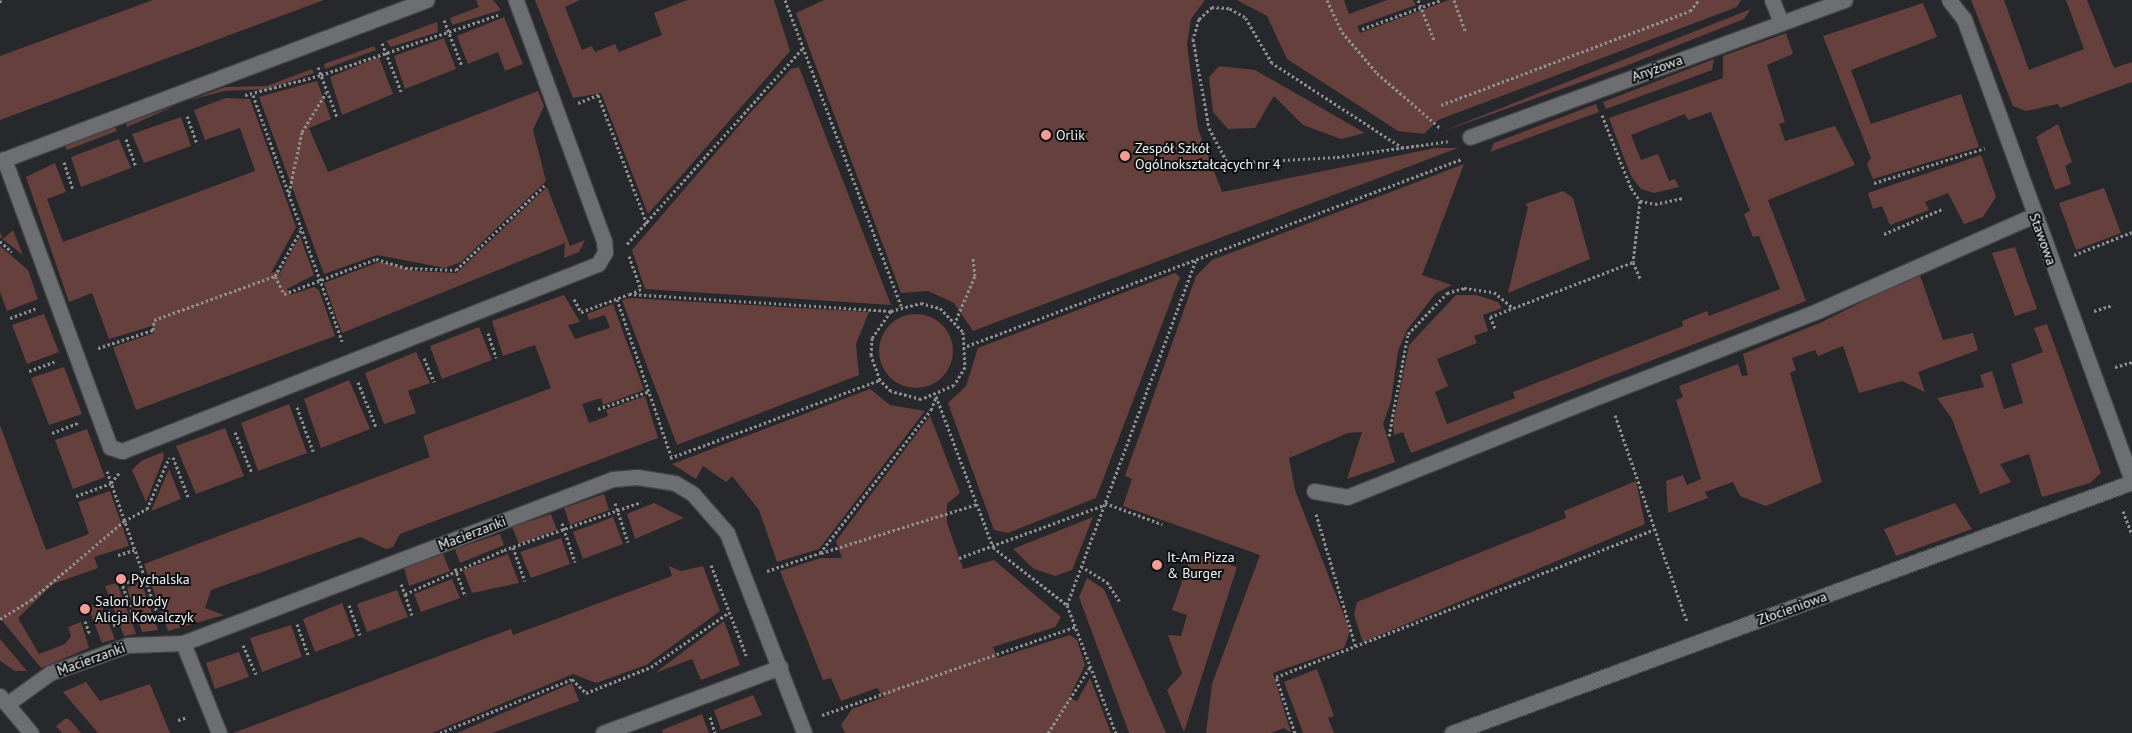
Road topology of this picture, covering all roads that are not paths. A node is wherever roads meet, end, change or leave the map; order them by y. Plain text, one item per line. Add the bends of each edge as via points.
1 (428, 0) edge
2 (1772, 0) edge
3 (1845, 0) edge
4 (1949, 0) edge
5 (518, 4) edge
6 (1781, 22) junction
7 (1470, 137) road end
8 (2, 160) edge
9 (2035, 215) junction
10 (2132, 482) edge
11 (1314, 491) road end
12 (183, 643) junction
13 (780, 667) junction
14 (4, 700) edge
15 (31, 733) edge
16 (219, 733) edge
17 (603, 733) edge
18 (804, 733) edge
19 (1452, 733) edge

1 - 8 street
2 - 6 street
3 - 6 street, Anyżowa
4 - 9 street, Stawowa via 1964,19
5 - 8 street via 604,242 603,259 587,271 114,451
6 - 7 street, Anyżowa
9 - 10 street, Stawowa
9 - 11 street via 1817,311 1347,497
10 - 19 street, Złocieniowa
12 - 13 street, Macierzanki via 608,481 658,478 704,502 727,533
12 - 14 street, Macierzanki via 128,645 50,673
12 - 16 street
13 - 17 street
13 - 18 street, Macierzanki
14 - 15 street

